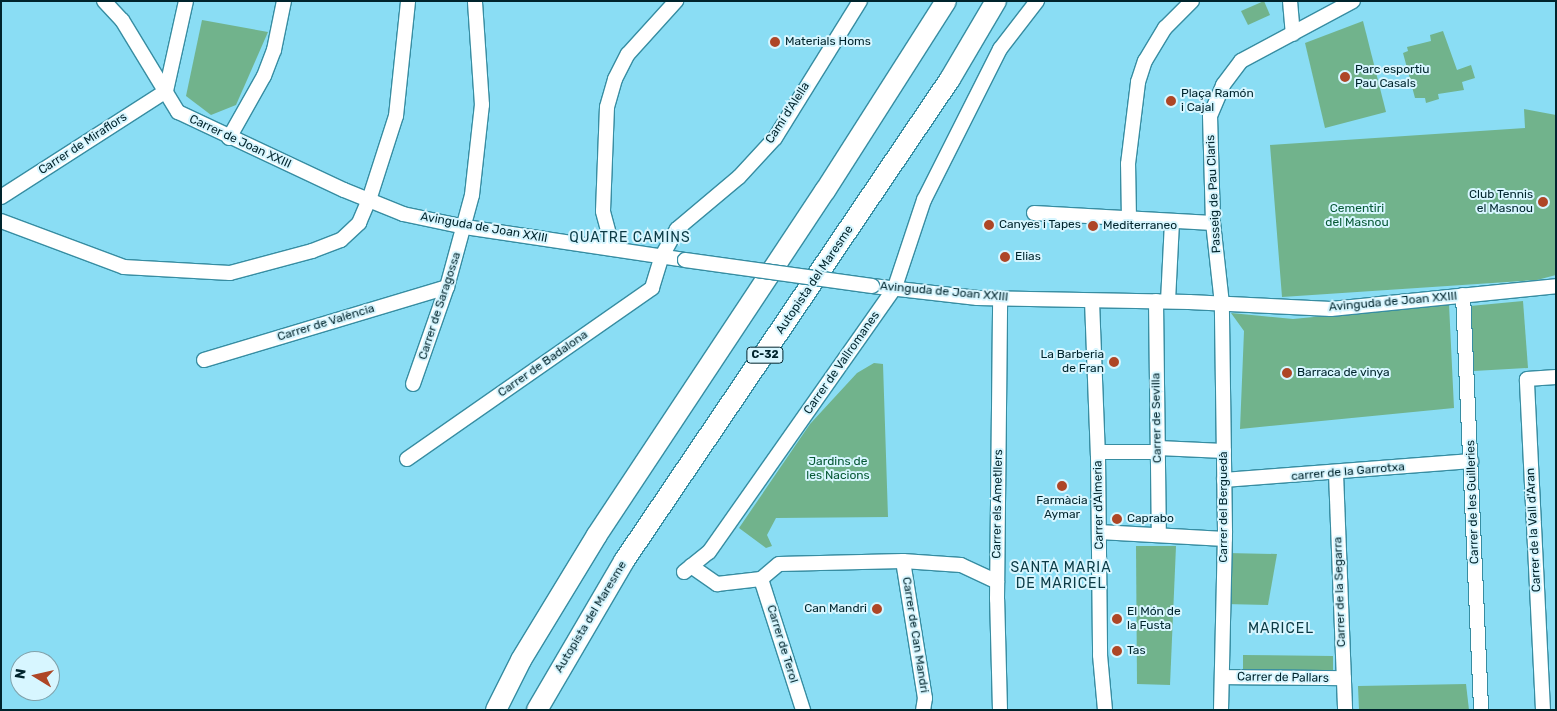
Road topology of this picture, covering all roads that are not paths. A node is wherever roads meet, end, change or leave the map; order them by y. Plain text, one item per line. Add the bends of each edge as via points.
1 (104, 1) edge
2 (186, 1) edge
3 (284, 1) edge
4 (408, 1) edge
5 (475, 1) edge
6 (676, 1) edge
7 (860, 1) edge
8 (935, 1) edge
9 (946, 1) edge
10 (996, 1) edge
11 (1037, 1) edge
12 (1192, 1) edge
13 (1290, 1) edge
14 (1353, 1) edge
15 (1293, 34) junction
16 (166, 91) junction
17 (228, 138) junction
18 (825, 191) junction
19 (1, 197) edge
20 (369, 200) junction
21 (1034, 213) dead end
22 (1129, 219) junction
23 (1, 221) edge
24 (1172, 221) junction
25 (1213, 223) junction
26 (465, 227) junction
27 (613, 249) junction
28 (662, 256) junction
29 (1556, 286) edge
30 (447, 287) junction
31 (895, 288) junction
32 (1463, 295) junction
33 (1000, 298) junction
34 (1092, 301) junction
35 (1162, 301) junction
36 (1222, 304) junction
37 (204, 360) dead end
38 (1556, 377) edge
39 (413, 384) dead end
40 (1158, 450) junction
41 (1224, 450) junction
42 (1098, 452) junction
43 (408, 459) dead end
44 (1471, 461) junction
45 (1336, 473) junction
46 (1224, 480) junction
47 (1100, 532) junction
48 (1159, 535) junction
49 (1225, 539) junction
50 (903, 561) junction
51 (761, 579) junction
52 (997, 582) junction
53 (1222, 677) junction
54 (1344, 678) junction
55 (550, 684) junction
56 (496, 710) edge
57 (537, 710) edge
58 (550, 710) edge
59 (803, 710) edge
60 (922, 710) edge
61 (1000, 710) edge
62 (1105, 710) edge
63 (1221, 710) edge
64 (1345, 710) edge
65 (1481, 710) edge
66 (1543, 710) edge

1 - 16 street, Carrer de Joan XXIII via 122,20
2 - 16 street
3 - 17 street via 274,50 264,76
4 - 20 street via 396,116
5 - 26 street, Carrer de Saragossa via 482,105 472,195
6 - 27 street via 628,54 615,79 607,107 603,211
7 - 28 street, Camí d'Alella via 775,138 739,177 677,229
8 - 18 highway
9 - 18 highway
10 - 55 highway, Autopista del Maresme / C-32 via 950,79 624,561
11 - 31 street, Carrer de Vallromanes via 1000,49 924,200
12 - 22 street via 1165,28 1145,61 1138,82 1128,164
13 - 15 street
14 - 15 street, Passeig de Pau Claris
15 - 25 street, Passeig de Pau Claris via 1241,61 1223,85 1210,116
16 - 17 street, Carrer de Joan XXIII via 178,112
16 - 19 street, Carrer de Miraflors
17 - 20 street, Carrer de Joan XXIII
18 - 56 highway via 597,535 520,660
20 - 23 street via 359,223 341,240 230,273 124,267
20 - 26 street, Avinguda de Joan XXIII via 404,214
21 - 22 street
22 - 24 street
24 - 25 street
24 - 35 street, Carrer de Sevilla
25 - 36 street, Passeig de Pau Claris
26 - 27 street, Avinguda de Joan XXIII
26 - 30 street, Carrer de Saragossa
27 - 28 street, Avinguda de Joan XXIII
28 - 31 street, Avinguda de Joan XXIII, bridge
28 - 43 street, Carrer de Badalona via 652,288
29 - 32 street, Avinguda de Joan XXIII
30 - 37 street, Carrer de València
30 - 39 street, Carrer de Saragossa
31 - 33 street, Avinguda de Joan XXIII
31 - 51 street, Carrer de Vallromanes via 709,552 687,569 716,584
32 - 36 street, Avinguda de Joan XXIII via 1331,309
32 - 44 street, Carrer de les Guilleries
33 - 34 street, Avinguda de Joan XXIII
33 - 52 street, Carrer els Ametllers
34 - 35 street, Avinguda de Joan XXIII
34 - 42 street, Carrer d'Almeria
35 - 36 street, Avinguda de Joan XXIII
35 - 40 street, Carrer de Sevilla
36 - 41 street, Carrer del Berguedà
38 - 66 street, Carrer de la Vall d'Aran via 1527,379
40 - 41 street
40 - 42 street
40 - 48 street, Carrer de Sevilla
41 - 46 street, Carrer del Berguedà
42 - 47 street, Carrer d'Almeria
44 - 45 street, carrer de la Garrotxa
44 - 65 street, Carrer de les Guilleries
45 - 46 street, carrer de la Garrotxa
45 - 54 street, Carrer de la Segarra
46 - 49 street, Carrer del Berguedà
47 - 48 street
47 - 62 street, Carrer d'Almeria via 1100,655
48 - 49 street
49 - 53 street, Carrer del Berguedà
50 - 51 street via 779,564
50 - 52 street via 961,565
50 - 60 street, Carrer de Can Mandri via 925,698
51 - 59 street, Carrer de Terol
52 - 61 street, Carrer els Ametllers
53 - 54 street, Carrer de Pallars
53 - 63 street, Carrer del Berguedà
54 - 64 street, Carrer de la Segarra
55 - 57 highway, Autopista del Maresme / C-32
55 - 58 highway

